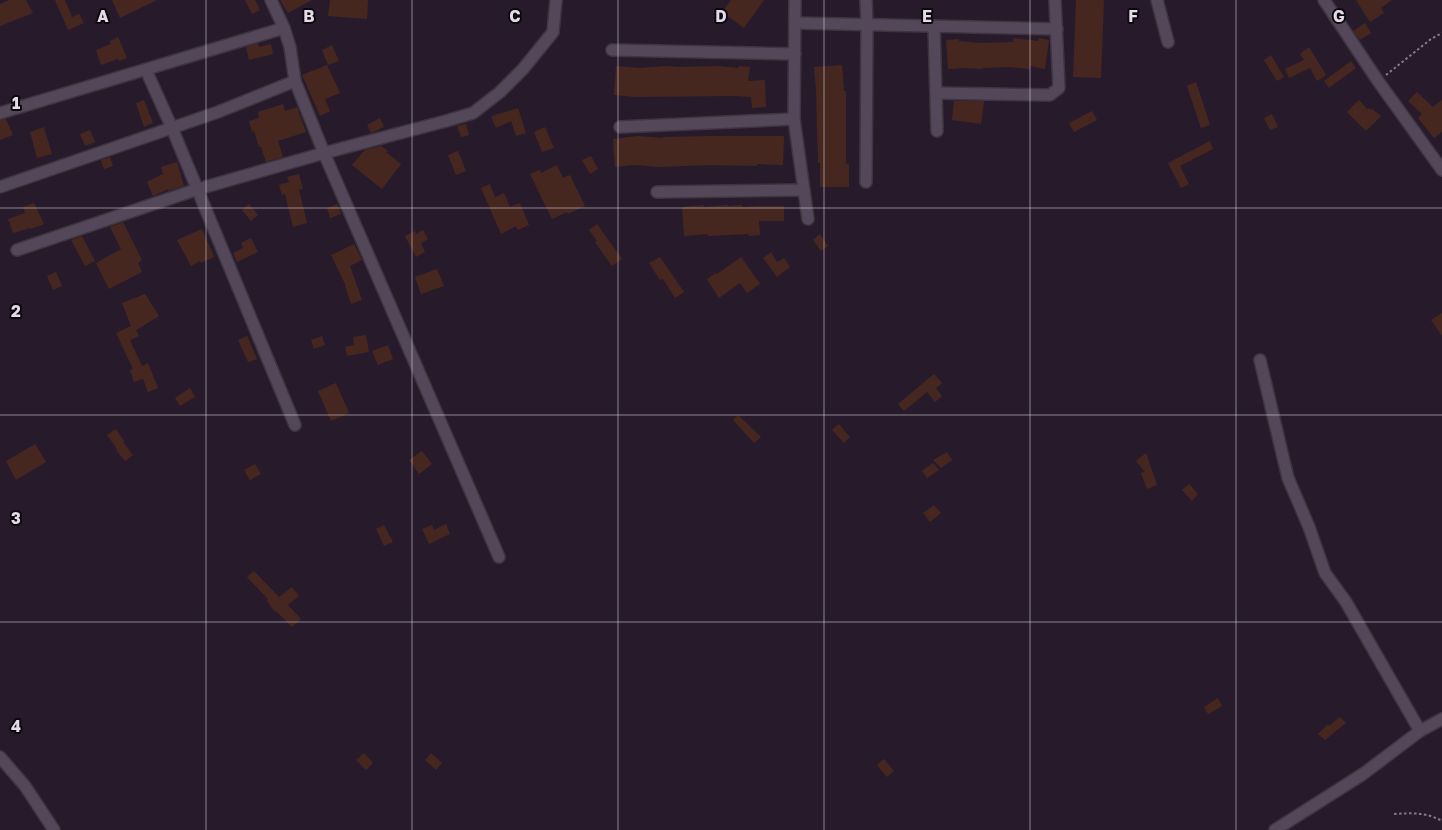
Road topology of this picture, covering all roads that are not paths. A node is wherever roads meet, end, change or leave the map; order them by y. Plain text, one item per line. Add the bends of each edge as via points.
1 (271, 0) edge
2 (556, 0) edge
3 (795, 0) edge
4 (866, 0) edge
5 (1055, 0) edge
6 (1157, 0) edge
7 (1324, 0) edge
8 (795, 23) junction
9 (867, 26) junction
10 (934, 27) junction
11 (284, 28) junction
12 (1057, 29) junction
13 (1168, 42) dead end
14 (612, 50) dead end
15 (795, 54) junction
16 (146, 70) junction
17 (296, 81) junction
18 (936, 93) junction
19 (0, 113) edge
20 (794, 119) junction
21 (620, 127) dead end
22 (172, 128) junction
23 (937, 131) dead end
24 (324, 153) junction
25 (1442, 170) edge
26 (866, 182) dead end
27 (0, 187) edge
28 (198, 189) junction
29 (804, 190) junction
30 (657, 192) dead end
31 (808, 219) dead end
32 (17, 250) dead end
33 (1260, 360) dead end
34 (295, 425) dead end
35 (499, 557) dead end
36 (1442, 719) edge
37 (1420, 731) junction
38 (0, 757) edge
39 (54, 830) edge
40 (1276, 830) edge

1 - 11 street
2 - 24 street via 552,32 523,69 473,112
3 - 8 street
4 - 9 street
5 - 12 street
6 - 13 street
7 - 25 street
8 - 9 street
8 - 15 street
9 - 10 street
9 - 26 street
10 - 12 street
10 - 18 street
11 - 16 street
11 - 17 street
12 - 18 street via 1059,88 1050,95
14 - 15 street
15 - 20 street
16 - 19 street
16 - 22 street
17 - 22 street
17 - 24 street
18 - 23 street
20 - 21 street
20 - 29 street
22 - 27 street
22 - 28 street
24 - 28 street
24 - 35 street
28 - 32 street
28 - 34 street
29 - 30 street
29 - 31 street
33 - 37 street via 1288,478 1325,573 1346,602
36 - 37 street
37 - 40 street via 1363,774
38 - 39 street via 25,786

